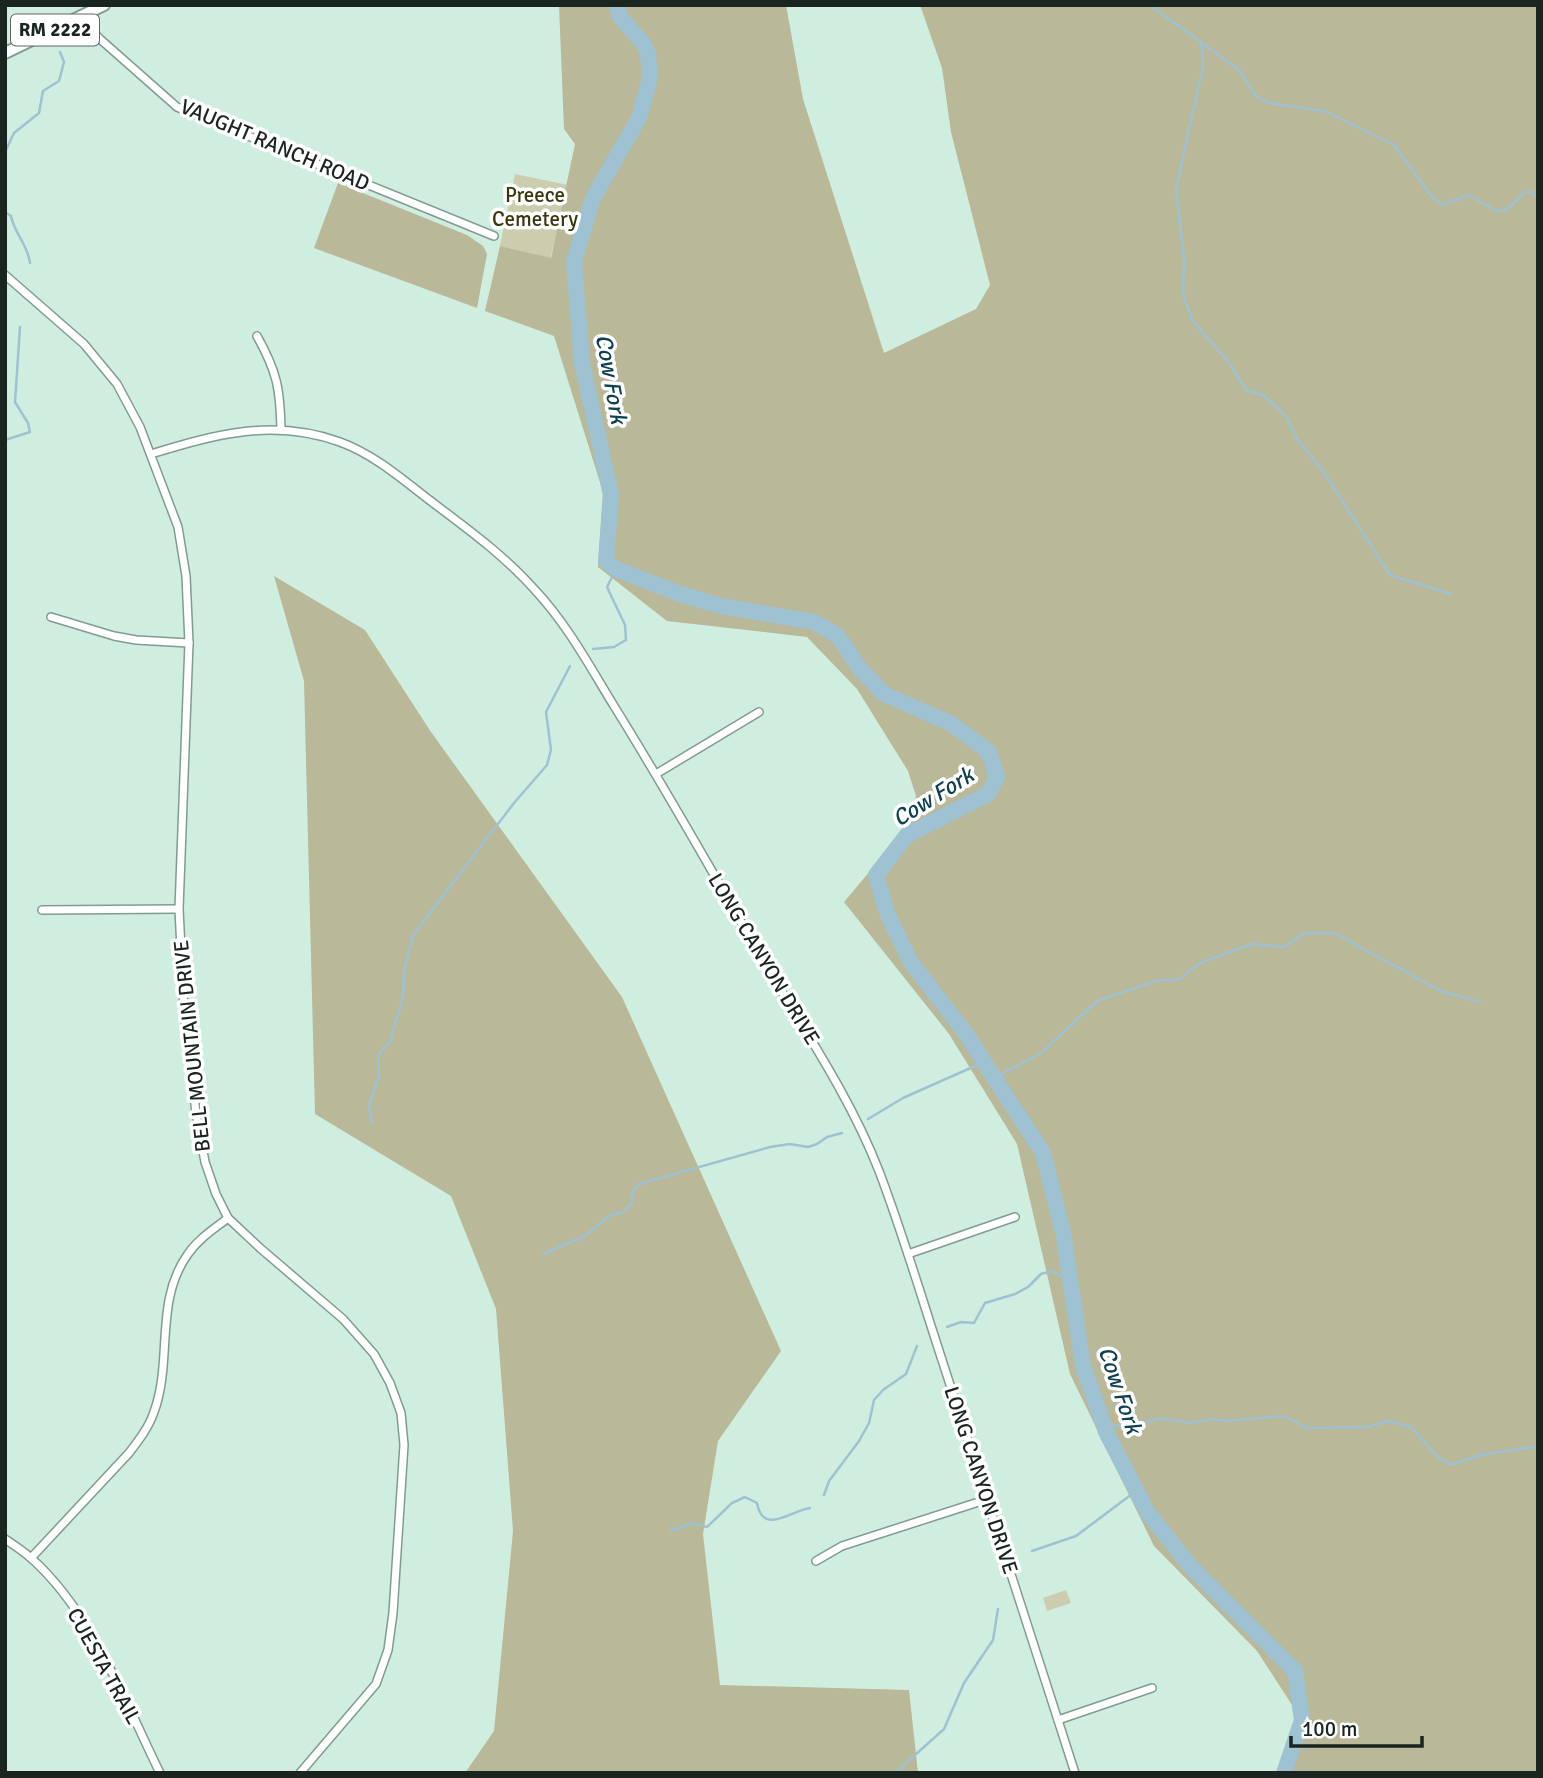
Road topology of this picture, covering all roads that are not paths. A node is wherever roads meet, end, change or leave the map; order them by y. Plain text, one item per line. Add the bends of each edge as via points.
1 (104, 5) edge
2 (80, 17) junction
3 (5, 53) edge
4 (494, 236) dead end
5 (5, 275) edge
6 (257, 336) dead end
7 (281, 429) junction
8 (151, 454) junction
9 (51, 617) dead end
10 (189, 643) junction
11 (759, 712) dead end
12 (656, 774) junction
13 (179, 909) junction
14 (42, 910) dead end
15 (1015, 1217) dead end
16 (229, 1218) junction
17 (908, 1254) junction
18 (988, 1499) junction
19 (5, 1539) edge
20 (31, 1558) junction
21 (816, 1561) dead end
22 (1152, 1688) dead end
23 (1058, 1720) junction
24 (160, 1773) edge
25 (300, 1773) edge
26 (1075, 1773) edge

1 - 2 main road, RM 2222
2 - 3 main road, RM 2222
2 - 4 street, VAUGHT RANCH ROAD via 177,107
5 - 8 street, BELL MOUNTAIN DRIVE via 104,367 129,405
6 - 7 street via 276,375
7 - 8 street, LONG CANYON DRIVE via 222,435
7 - 12 street, LONG CANYON DRIVE via 342,443 366,455 507,562 563,626
8 - 10 street, BELL MOUNTAIN DRIVE via 182,549
9 - 10 street via 125,638
10 - 13 street, BELL MOUNTAIN DRIVE
11 - 12 street
12 - 17 street, LONG CANYON DRIVE via 848,1103
13 - 14 street
13 - 16 street, BELL MOUNTAIN DRIVE via 196,1113 205,1162
15 - 17 street
16 - 20 street via 189,1251 178,1269 166,1310 155,1411 142,1437
16 - 25 street, BELL MOUNTAIN DRIVE via 343,1319 374,1354 401,1413 404,1458 388,1650 376,1684
17 - 18 street, LONG CANYON DRIVE
18 - 21 street via 842,1546
18 - 23 street, LONG CANYON DRIVE
19 - 20 street, CUESTA TRAIL
20 - 24 street, CUESTA TRAIL via 77,1613
22 - 23 street
23 - 26 street, LONG CANYON DRIVE

